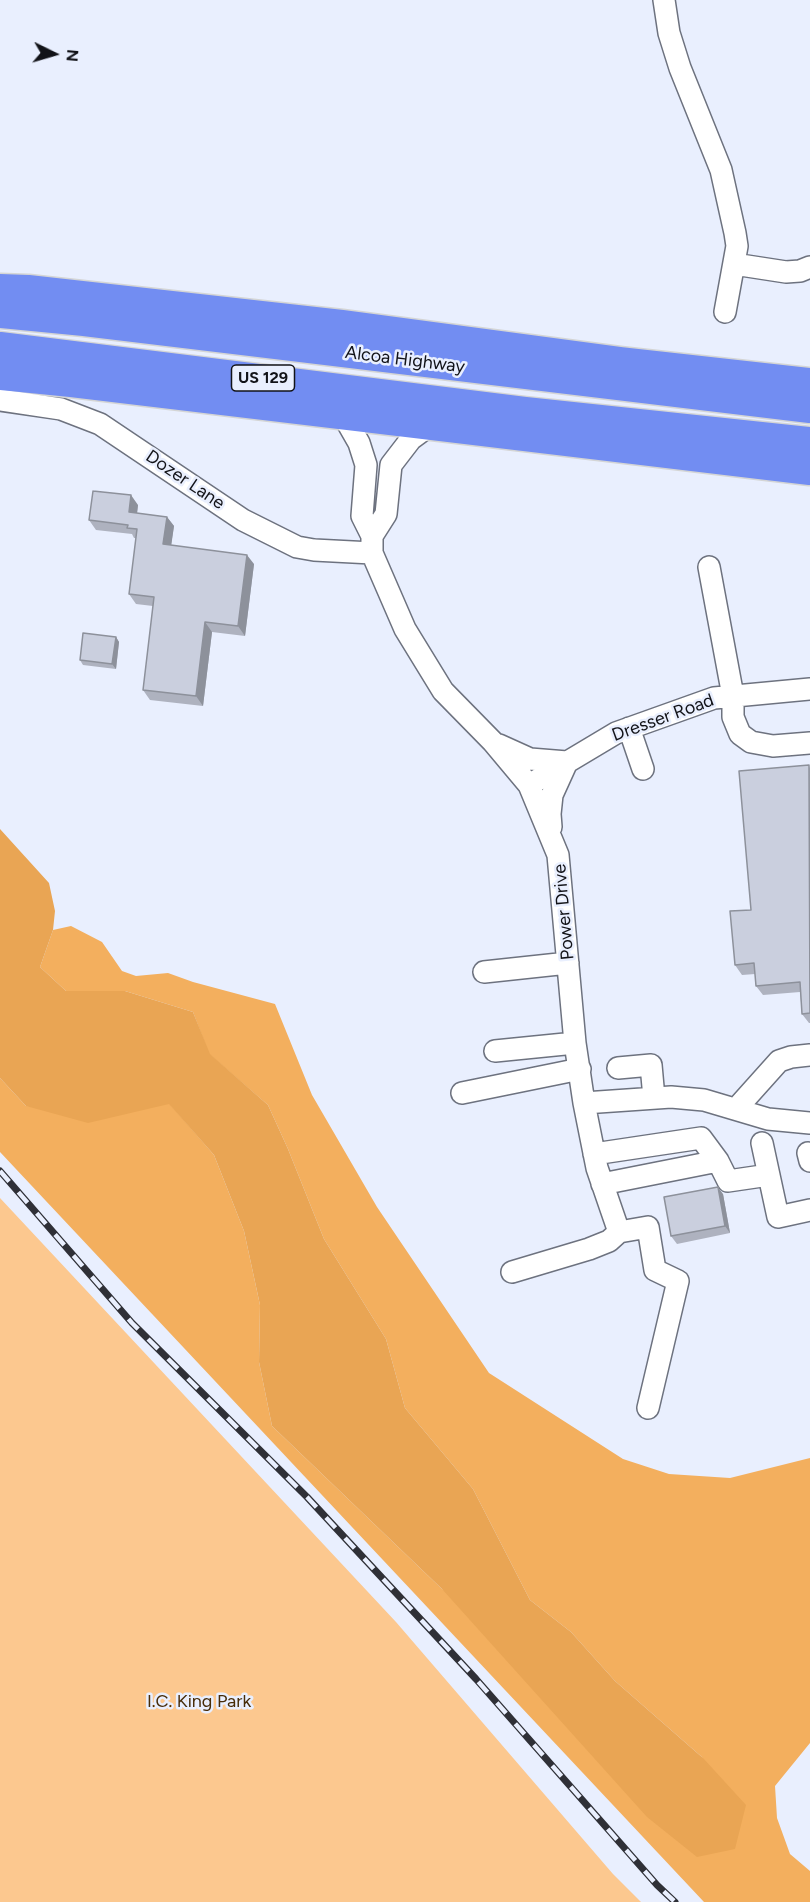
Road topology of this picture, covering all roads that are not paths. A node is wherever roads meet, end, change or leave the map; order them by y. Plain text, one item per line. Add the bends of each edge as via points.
1 (664, 0) edge
2 (734, 264) junction
3 (810, 267) edge
4 (0, 289) edge
5 (725, 312) dead end
6 (0, 313) edge
7 (0, 347) edge
8 (0, 375) edge
9 (810, 383) edge
10 (0, 400) edge
11 (810, 408) edge
12 (343, 415) junction
13 (430, 425) junction
14 (810, 442) edge
15 (810, 470) edge
16 (372, 544) junction
17 (709, 567) dead end
18 (810, 689) edge
19 (733, 696) junction
20 (628, 728) junction
21 (492, 742) junction
22 (810, 743) edge
23 (567, 762) junction
24 (643, 768) dead end
25 (529, 785) junction
26 (553, 842) junction
27 (568, 963) junction
28 (484, 972) dead end
29 (575, 1043) junction
30 (495, 1052) dead end
31 (810, 1055) edge
32 (618, 1068) dead end
33 (580, 1069) junction
34 (462, 1093) dead end
35 (654, 1098) junction
36 (584, 1103) junction
37 (736, 1109) junction
38 (810, 1124) edge
39 (762, 1143) dead end
40 (594, 1154) junction
41 (718, 1161) junction
42 (769, 1175) junction
43 (602, 1184) junction
44 (810, 1210) edge
45 (620, 1232) junction
46 (512, 1272) dead end
47 (648, 1408) dead end

1 - 2 street via 680,68 726,188 737,246
2 - 3 street via 786,272
2 - 5 street
4 - 9 highway via 342,325
6 - 11 highway, Alcoa Highway / US 129
7 - 14 highway, Alcoa Highway / US 129 via 525,412
8 - 12 highway
10 - 16 street, Dozer Lane via 61,409 100,424 243,520 297,547 314,550
12 - 13 highway
12 - 16 street, Power Drive via 366,465 362,516
13 - 15 highway
13 - 16 street via 411,439 391,465 386,514
16 - 21 street, Power Drive via 405,629 443,691
17 - 19 street
18 - 19 street, Dresser Road
19 - 20 street, Dresser Road via 714,698
19 - 22 street via 733,717 740,734 751,742 773,746
20 - 23 street, Dresser Road
20 - 24 street
21 - 23 street via 530,759
21 - 25 street, Power Drive
23 - 25 street, Dresser Road
23 - 26 street via 550,806
25 - 26 street, Power Drive
26 - 27 street, Power Drive via 558,855
27 - 28 street
27 - 29 street, Power Drive
29 - 30 street
29 - 33 street, Power Drive
31 - 37 street via 779,1061
32 - 35 street via 651,1065
33 - 34 street
33 - 36 street, Power Drive
35 - 36 street
35 - 37 street via 704,1100
36 - 40 street, Power Drive
37 - 38 street via 768,1119
39 - 42 street
40 - 41 street via 701,1138
40 - 43 street, Power Drive
41 - 42 street via 728,1181
41 - 43 street
42 - 44 street via 778,1217
43 - 45 street, Power Drive
45 - 46 street via 589,1249
45 - 47 street via 648,1227 654,1270 678,1281

